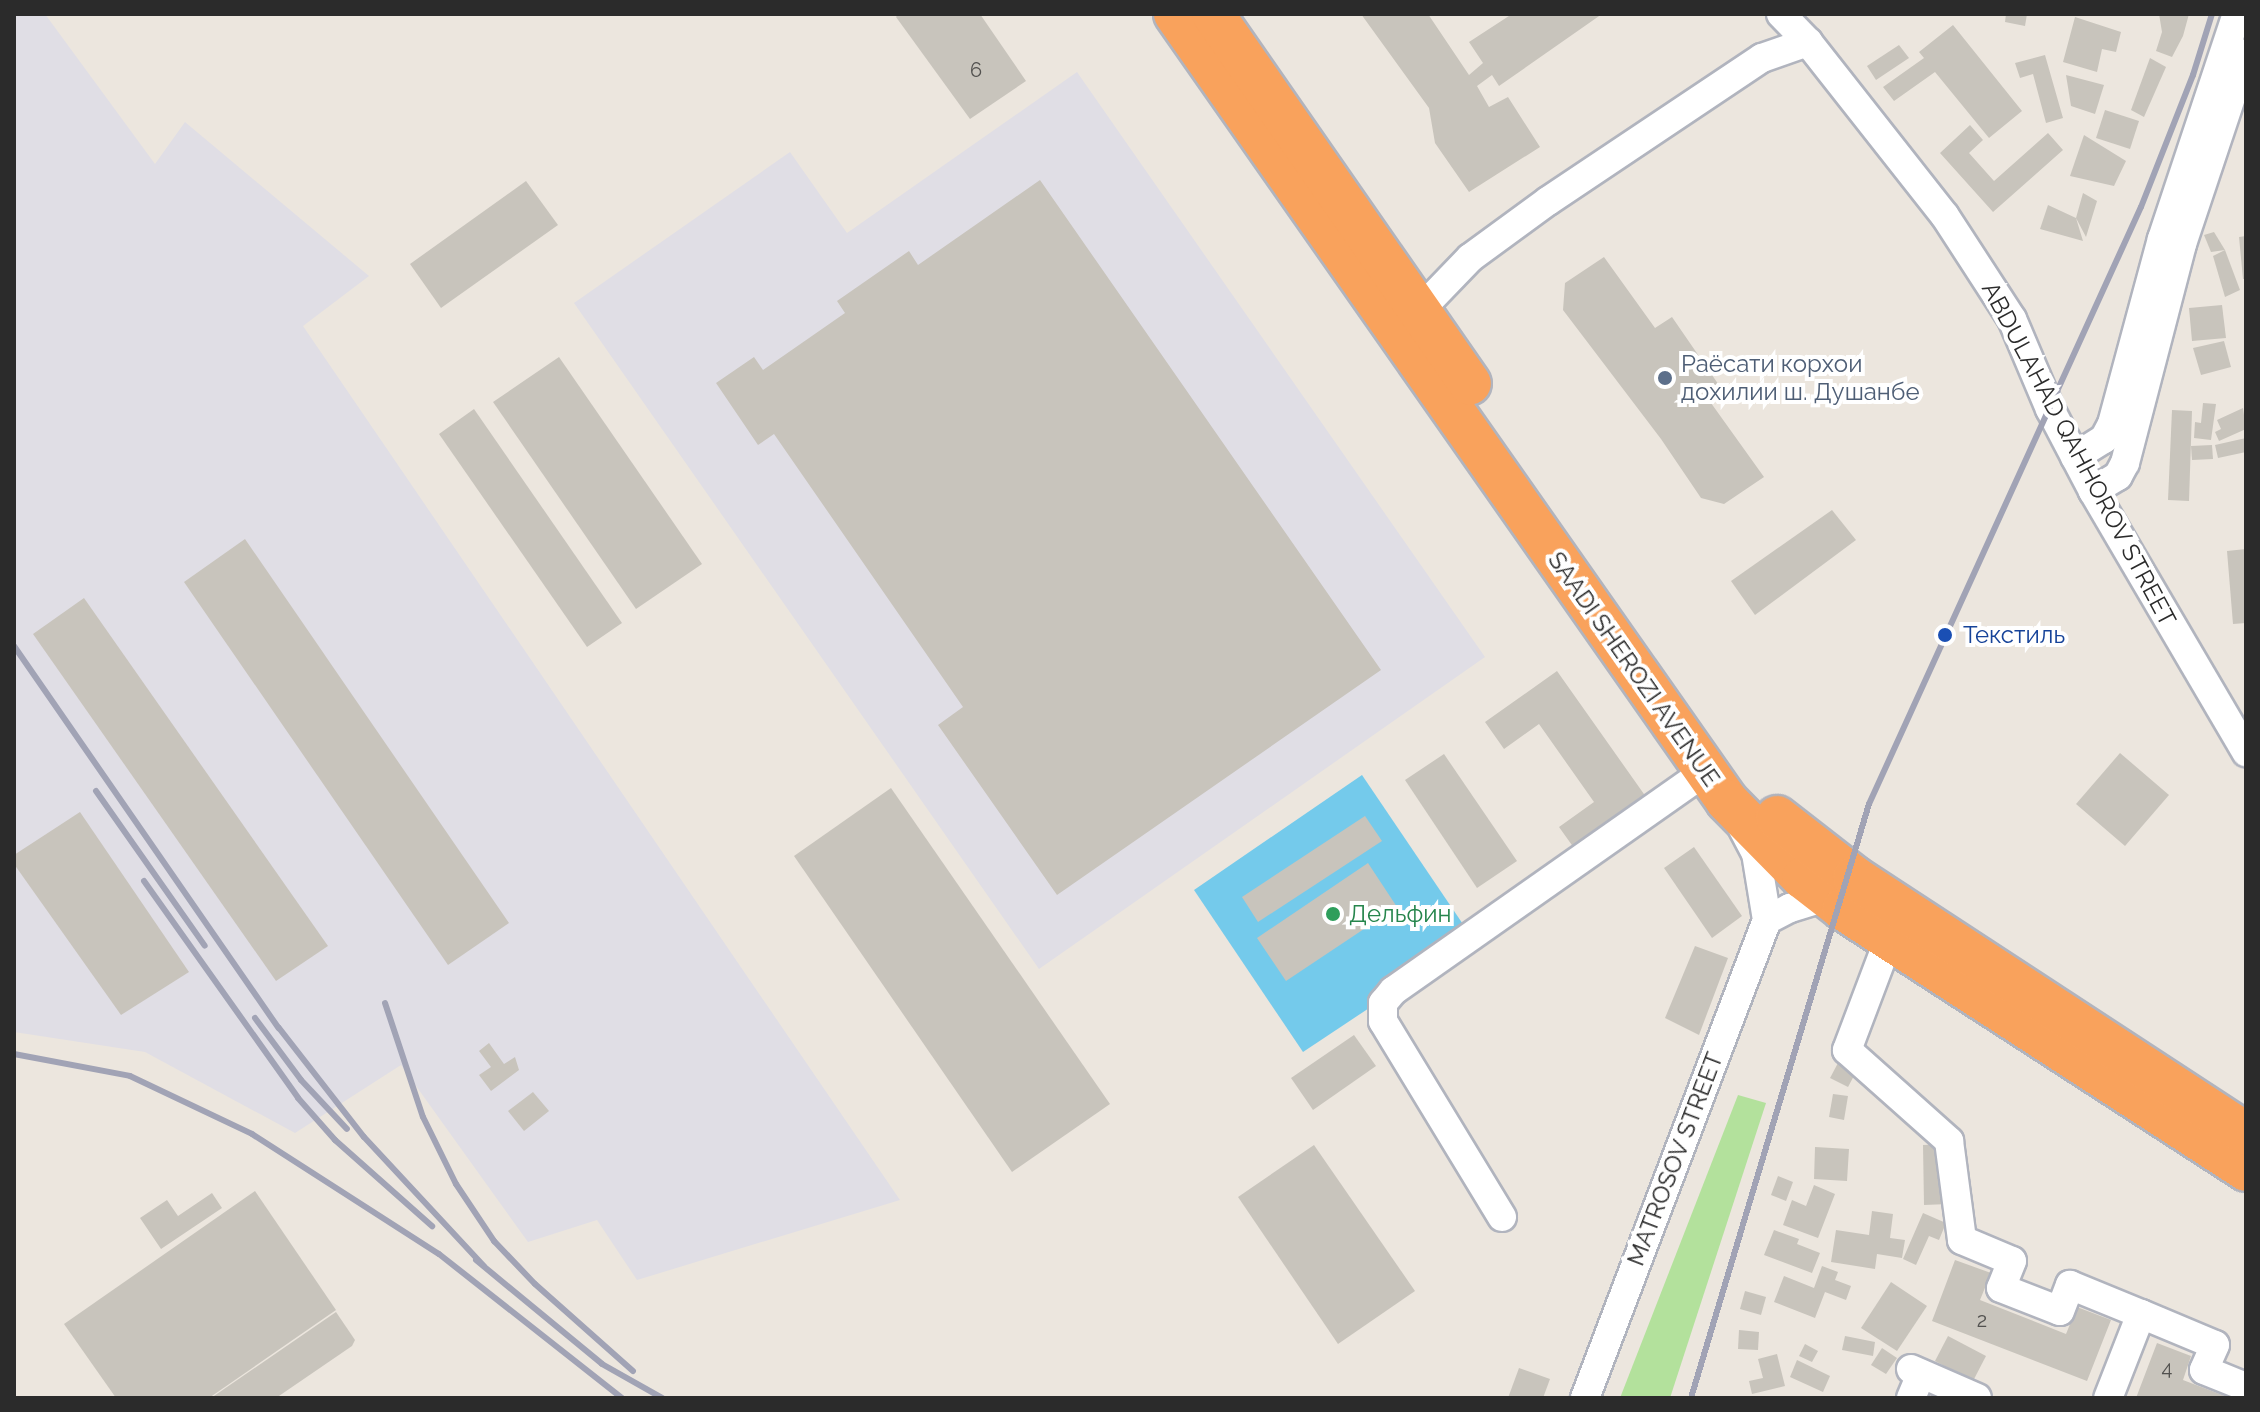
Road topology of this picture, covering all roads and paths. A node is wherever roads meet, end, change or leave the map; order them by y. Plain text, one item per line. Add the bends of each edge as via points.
1 (1175, 14) edge
2 (1213, 14) edge
3 (1781, 14) edge
4 (2237, 14) edge
5 (1808, 42) junction
6 (2246, 53) edge
7 (1419, 311) junction
8 (2075, 457) junction
9 (2093, 491) junction
10 (2246, 752) edge
11 (1716, 786) junction
12 (1827, 897) junction
13 (1767, 920) junction
14 (1889, 939) junction
15 (2246, 1134) edge
16 (2246, 1170) edge
17 (1502, 1217) dead end
18 (2141, 1314) junction
19 (1914, 1380) edge
20 (2246, 1387) edge
21 (1585, 1398) edge
22 (1977, 1398) edge
23 (2108, 1398) edge

1 - 11 highway, SAADI SHEROZI AVENUE
2 - 7 highway, SAADI SHEROZI AVENUE
3 - 5 street, ABDULAHAD QAHHOROV STREET
4 - 8 street via 2162,239 2112,424 2104,439
5 - 7 street via 1762,58 1548,201 1470,258
5 - 8 street, ABDULAHAD QAHHOROV STREET via 1945,216 2012,319
6 - 9 street via 2182,244 2125,463 2118,476
7 - 15 highway, SAADI SHEROZI AVENUE via 1745,781 1775,814 1854,877
8 - 9 street, ABDULAHAD QAHHOROV STREET
9 - 10 street, ABDULAHAD QAHHOROV STREET
11 - 12 highway, SAADI SHEROZI AVENUE
11 - 13 street via 1756,853
11 - 17 street via 1393,991 1383,1003 1383,1021
12 - 13 street
12 - 14 highway, SAADI SHEROZI AVENUE
13 - 21 street, MATROSOV STREET
14 - 16 highway, SAADI SHEROZI AVENUE
14 - 18 street via 1847,1050 1949,1141 1962,1240 2012,1261 2001,1288 2060,1311 2070,1285
18 - 20 street via 2215,1345 2204,1370
18 - 23 street
19 - 22 street

